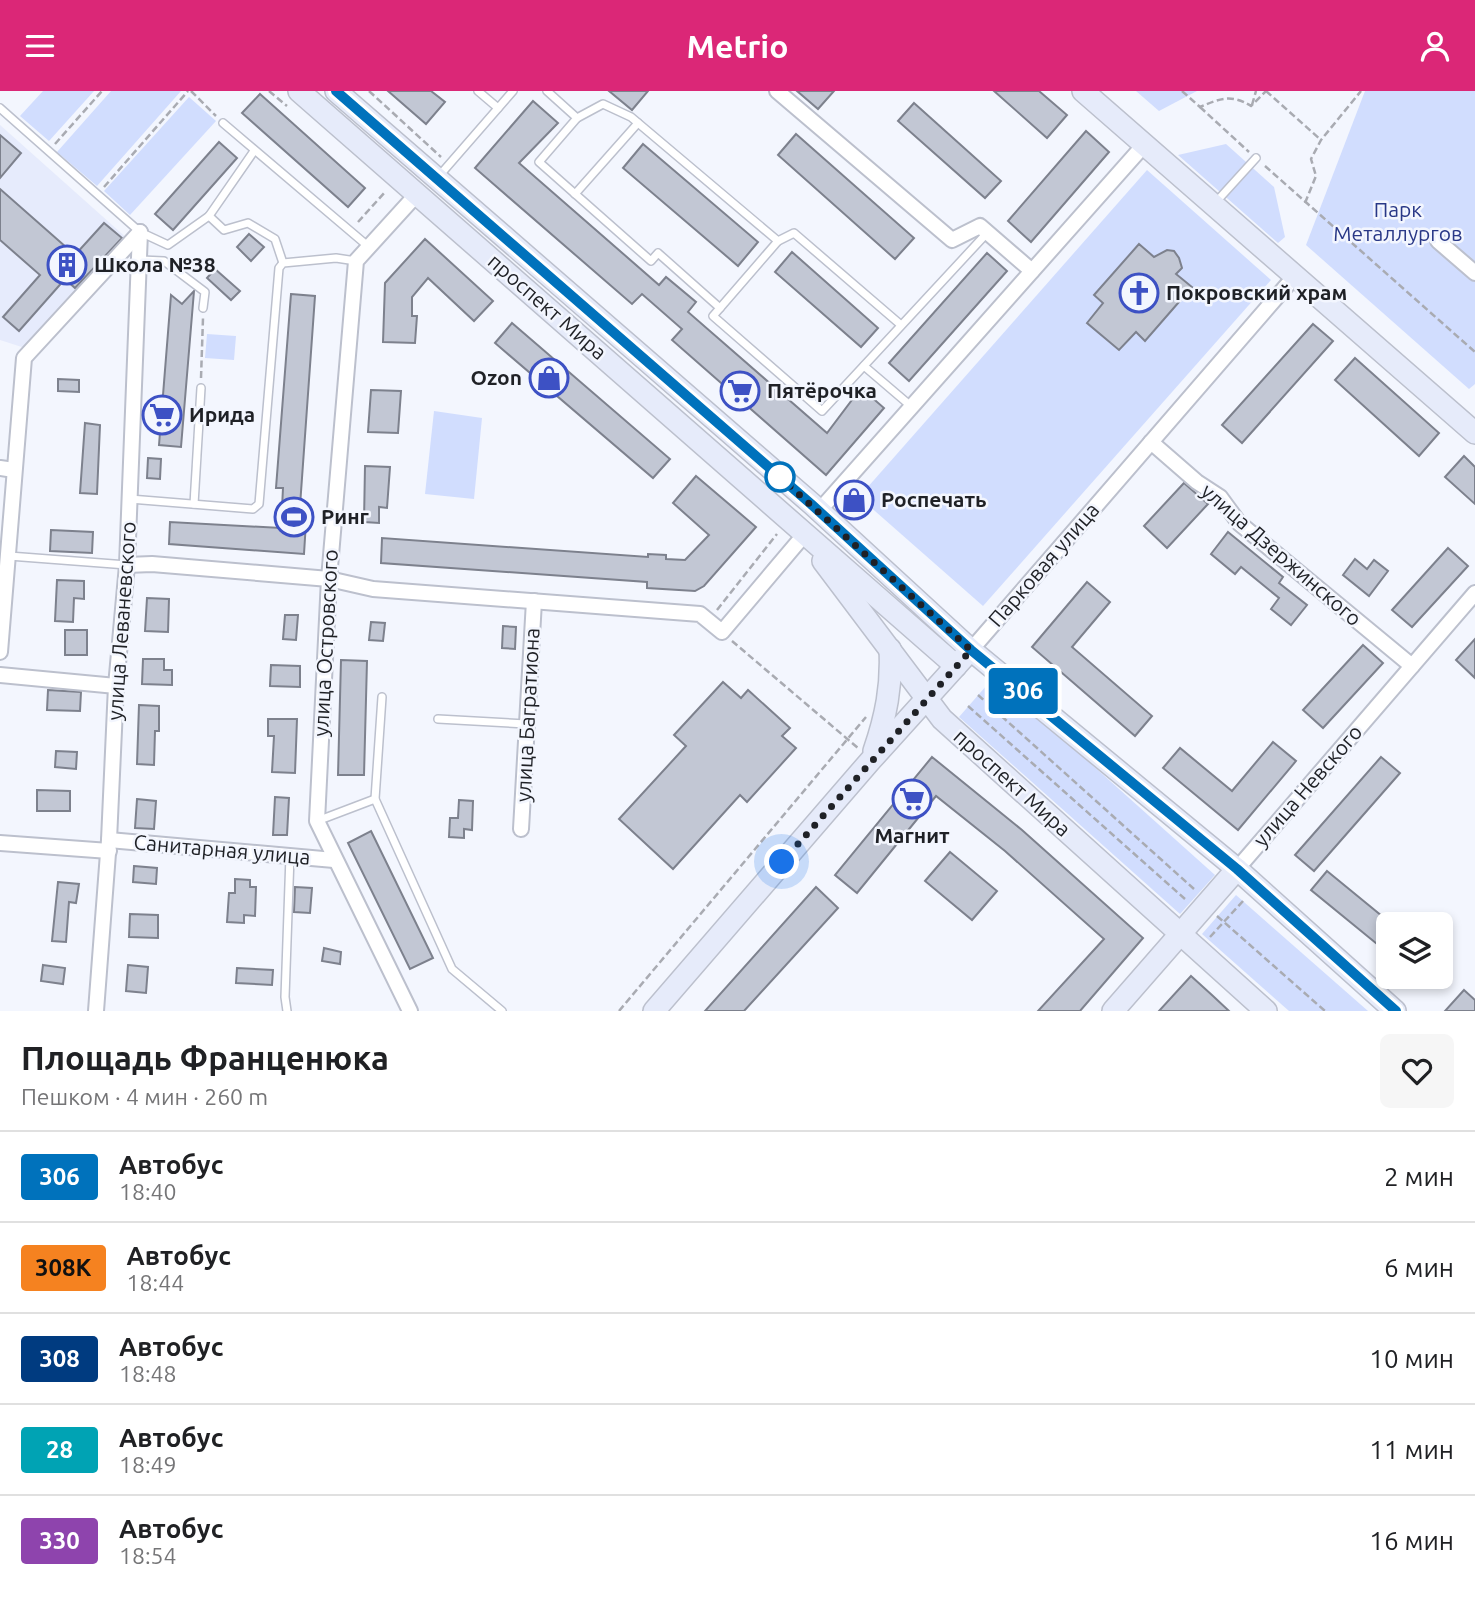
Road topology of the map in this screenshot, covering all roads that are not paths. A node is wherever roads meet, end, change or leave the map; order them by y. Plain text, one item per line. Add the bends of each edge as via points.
1 (336, 91) edge
2 (478, 91) edge
3 (513, 91) edge
4 (547, 91) edge
5 (777, 91) edge
6 (1083, 91) edge
7 (295, 100) edge
8 (0, 108) edge
9 (498, 108) junction
10 (577, 118) junction
11 (223, 123) road end
12 (638, 123) junction
13 (1144, 145) junction
14 (254, 151) junction
15 (1256, 158) road end
16 (436, 179) junction
17 (575, 194) junction
18 (411, 201) junction
19 (1213, 205) junction
20 (209, 216) junction
21 (140, 232) junction
22 (987, 233) junction
23 (1438, 240) dead end
24 (778, 241) junction
25 (369, 247) junction
26 (141, 260) junction
27 (356, 261) junction
28 (283, 263) junction
29 (1032, 271) junction
30 (1475, 273) edge
31 (1295, 277) junction
32 (203, 308) road end
33 (720, 308) junction
34 (901, 325) junction
35 (864, 366) junction
36 (201, 388) road end
37 (912, 407) junction
38 (1475, 433) edge
39 (1151, 442) junction
40 (7, 469) edge
41 (130, 499) junction
42 (194, 504) junction
43 (819, 511) junction
44 (799, 529) junction
45 (9, 556) junction
46 (127, 565) junction
47 (329, 579) junction
48 (1475, 593) edge
49 (534, 601) junction
50 (890, 649) junction
51 (971, 650) junction
52 (0, 652) edge
53 (956, 666) junction
54 (1412, 666) junction
55 (0, 675) edge
56 (116, 685) junction
57 (382, 697) dead end
58 (926, 697) junction
59 (438, 719) dead end
60 (527, 725) junction
61 (871, 760) junction
62 (375, 799) junction
63 (317, 821) junction
64 (521, 829) dead end
65 (0, 843) edge
66 (109, 846) junction
67 (290, 856) junction
68 (334, 860) junction
69 (1237, 869) junction
70 (1179, 936) junction
71 (96, 1011) edge
72 (287, 1011) edge
73 (410, 1011) edge
74 (502, 1011) edge
75 (654, 1011) edge
76 (1113, 1011) edge
77 (1266, 1011) edge
78 (1395, 1011) edge

1 - 16 main road, проспект Мира
2 - 9 lane
3 - 9 lane
4 - 10 lane
5 - 22 street via 952,240 980,226
6 - 13 main road
7 - 18 main road, проспект Мира
8 - 21 lane
9 - 16 lane
10 - 12 lane via 603,104
10 - 17 lane via 539,162
11 - 14 lane
12 - 17 lane
12 - 24 lane
13 - 19 main road
13 - 29 street
14 - 20 lane
14 - 25 lane
15 - 19 lane
16 - 43 main road, проспект Мира
17 - 33 lane via 650,261 659,253
18 - 25 street
18 - 44 main road, проспект Мира
19 - 31 main road
20 - 21 lane via 168,245
20 - 28 lane via 224,230 248,223 275,239
21 - 26 street, улица Леваневского
21 - 40 street via 24,358
22 - 29 street
22 - 34 lane
23 - 30 street
24 - 33 lane
24 - 34 lane via 794,233
25 - 27 street
26 - 32 lane via 164,261 205,292
26 - 41 street, улица Леваневского
27 - 28 lane via 336,258
27 - 47 street, улица Островского
28 - 42 lane via 259,504 253,509
29 - 37 street
31 - 38 main road
31 - 39 street, Парковая улица
33 - 35 lane via 713,316 822,411
34 - 35 lane
35 - 37 lane
36 - 42 lane
37 - 43 street
39 - 51 street, Парковая улица
39 - 54 street, улица Дзержинского via 1220,497 1239,523
40 - 45 street
41 - 42 lane
41 - 46 street, улица Леваневского
43 - 51 main road, проспект Мира
44 - 49 street via 722,632 700,614
44 - 50 main road, проспект Мира
44 - 53 main road, проспект Мира
45 - 46 lane
45 - 52 street
46 - 47 street
46 - 56 street, улица Леваневского
47 - 49 street via 373,589
47 - 63 street, улица Островского
48 - 54 street, улица Невского
49 - 60 street, улица Багратиона
50 - 58 main road, проспект Мира
50 - 61 main road via 888,703
51 - 53 main road, Парковая улица
51 - 69 main road, проспект Мира
53 - 58 main road, Парковая улица
54 - 69 street, улица Невского
55 - 56 street
56 - 66 street, улица Леваневского
57 - 62 lane
58 - 61 main road, Парковая улица
58 - 70 main road, проспект Мира via 942,719
59 - 60 lane
60 - 64 street, улица Багратиона
61 - 75 main road, Парковая улица
62 - 63 lane
62 - 74 lane via 452,969
63 - 68 street, улица Островского
65 - 66 street, Санитарная улица
66 - 67 street, Санитарная улица
66 - 71 street, улица Леваневского
67 - 68 street, Санитарная улица
67 - 72 lane
68 - 73 street, улица Островского
69 - 70 main road, улица Невского
69 - 78 main road, проспект Мира
70 - 76 main road, улица Невского
70 - 77 main road, проспект Мира

